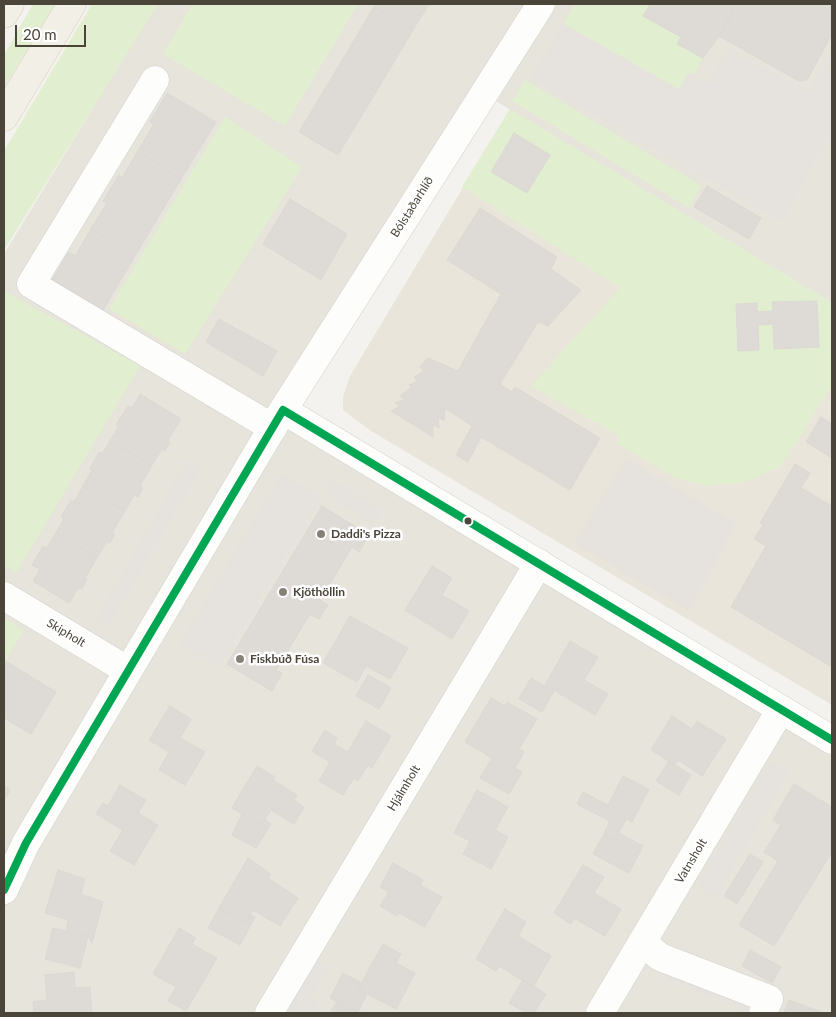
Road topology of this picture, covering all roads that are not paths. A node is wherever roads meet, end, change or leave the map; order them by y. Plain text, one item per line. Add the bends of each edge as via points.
1 (10, 4) edge
2 (72, 4) edge
3 (540, 4) edge
4 (4, 14) edge
5 (155, 80) dead end
6 (4, 118) edge
7 (278, 419) junction
8 (539, 563) junction
9 (4, 596) edge
10 (127, 670) junction
11 (781, 709) junction
12 (832, 740) edge
13 (4, 890) edge
14 (642, 942) junction
15 (270, 1013) edge
16 (600, 1013) edge
17 (763, 1013) edge

1 - 4 main road
2 - 6 main road
3 - 7 street, Bólstaðarhlíð
5 - 7 street via 31,284
7 - 8 street
7 - 10 street
8 - 11 street
8 - 15 street, Hjálmholt
9 - 10 street, Skipholt
10 - 13 street via 26,843
11 - 12 street
11 - 14 street, Vatnsholt
14 - 16 street, Vatnsholt
14 - 17 street via 660,956 768,999

